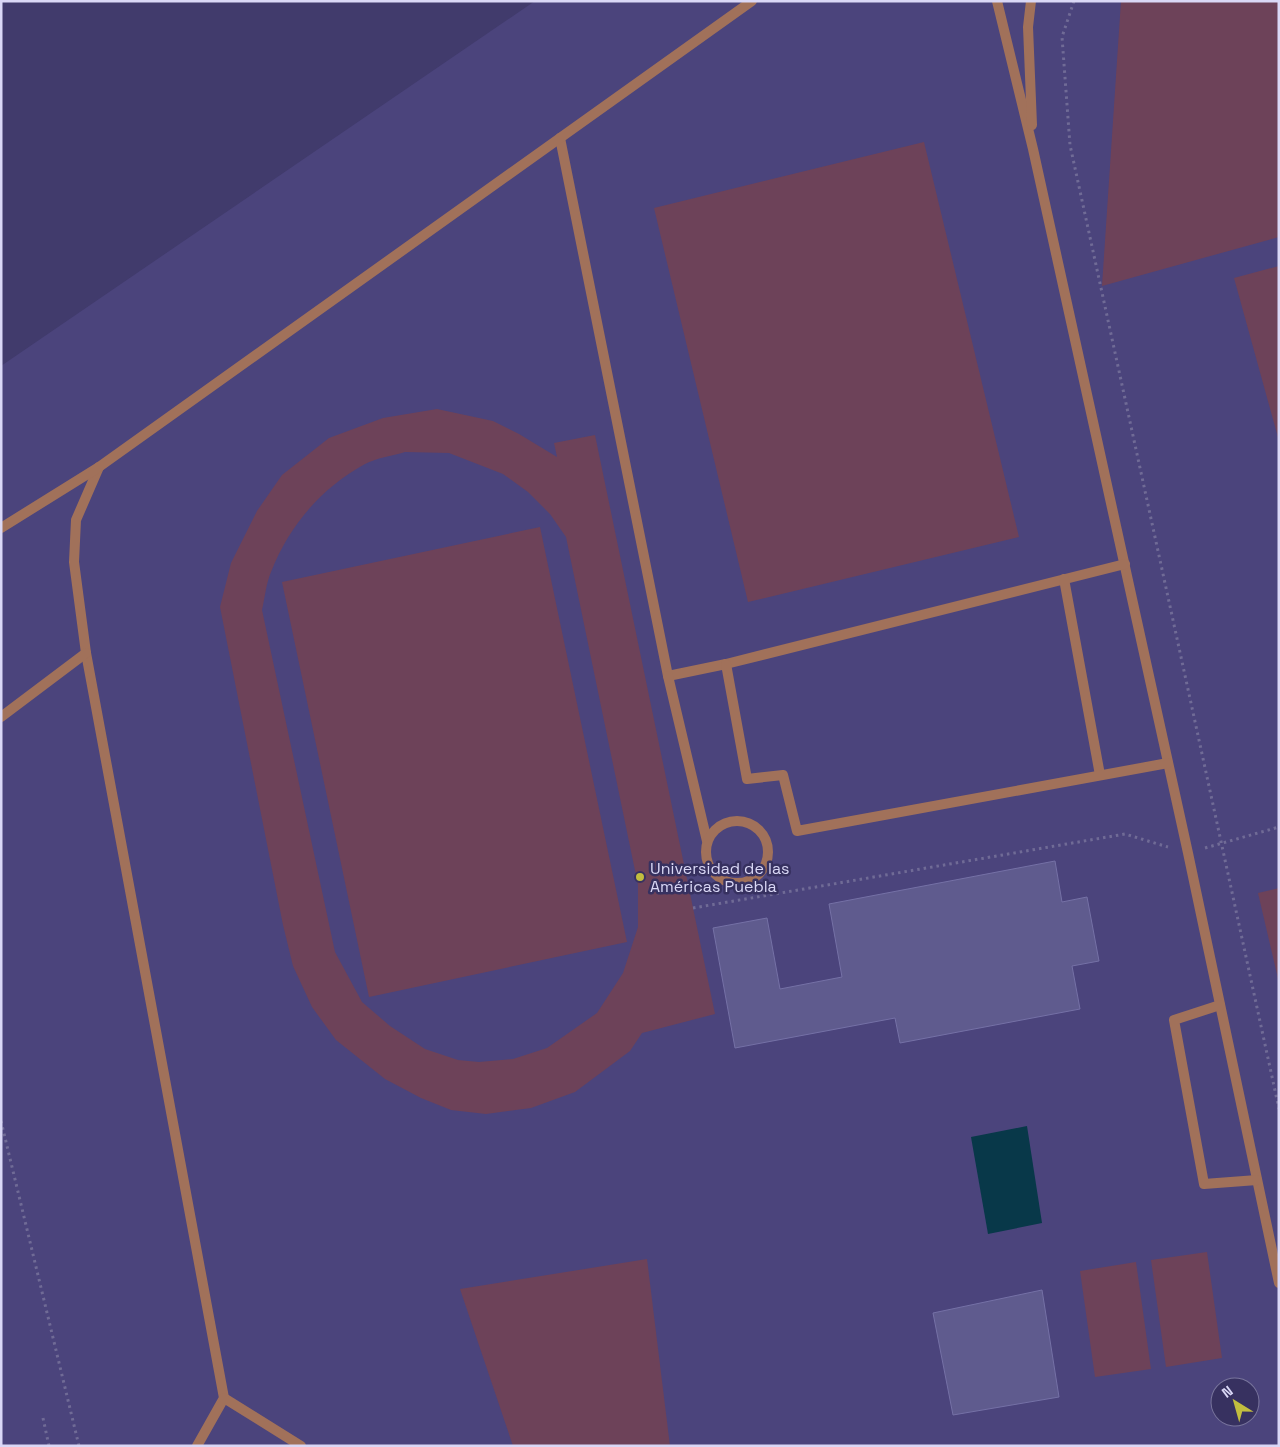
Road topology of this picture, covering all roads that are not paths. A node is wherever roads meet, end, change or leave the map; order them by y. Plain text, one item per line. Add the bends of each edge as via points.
1 (752, 1) edge
2 (997, 1) edge
3 (1031, 1) edge
4 (560, 138) junction
5 (1033, 149) junction
6 (99, 467) junction
7 (1, 528) edge
8 (1125, 564) junction
9 (1064, 579) junction
10 (86, 653) junction
11 (726, 664) junction
12 (668, 676) junction
13 (1, 717) edge
14 (1168, 763) junction
15 (1100, 775) junction
16 (708, 841) junction
17 (1220, 1005) junction
18 (1257, 1180) junction
19 (1279, 1283) edge
20 (224, 1398) junction
21 (197, 1446) edge
22 (301, 1446) edge

1 - 4 street
2 - 5 street
3 - 5 street via 1028,26
4 - 6 street
4 - 12 street
5 - 8 street
6 - 7 street
6 - 10 street via 76,520 74,562
8 - 9 street
8 - 14 street
9 - 11 street
9 - 15 street
10 - 13 street
10 - 20 street
11 - 12 street
11 - 15 street via 747,779 783,775 797,831
12 - 16 street
14 - 15 street
14 - 17 street
16 - 16 street via 706,857 712,872 726,882 742,883 757,877 767,863 768,847 762,832 748,822 732,821 717,828
17 - 18 street
17 - 18 street via 1174,1020 1204,1184
18 - 19 street
20 - 21 street
20 - 22 street

